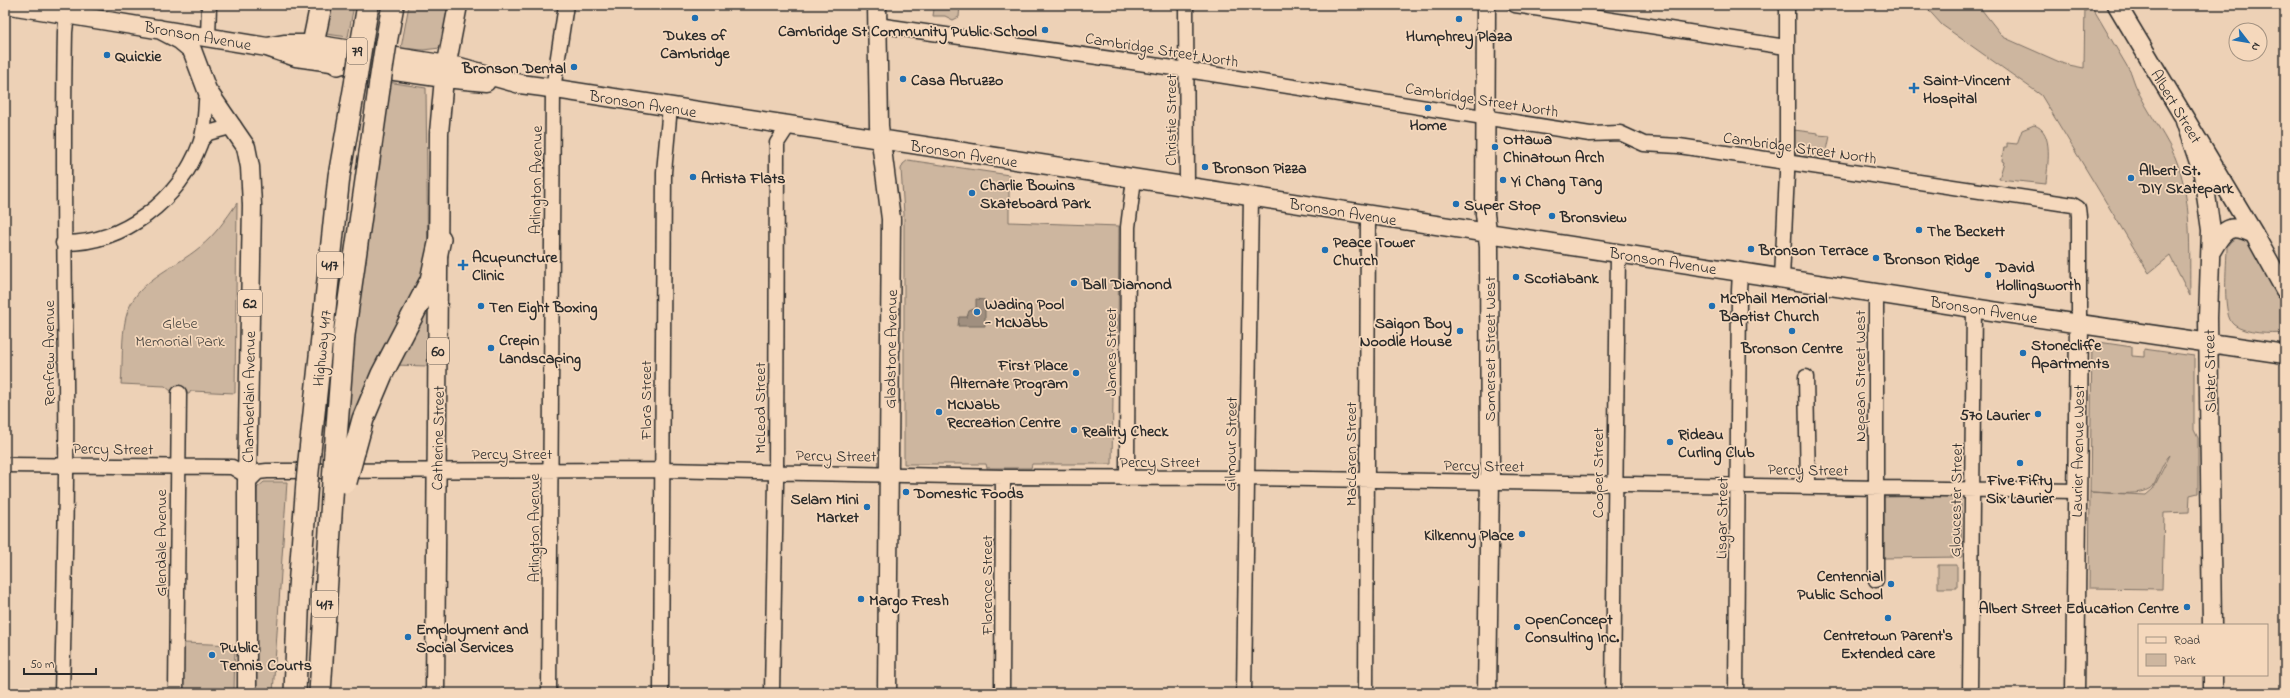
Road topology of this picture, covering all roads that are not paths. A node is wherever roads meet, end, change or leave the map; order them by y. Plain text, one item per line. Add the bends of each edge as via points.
1 (10, 5) edge
2 (209, 5) edge
3 (321, 5) edge
4 (368, 5) edge
5 (393, 5) edge
6 (458, 5) edge
7 (566, 5) edge
8 (877, 5) edge
9 (1186, 5) edge
10 (1486, 5) edge
11 (1514, 5) edge
12 (1787, 5) edge
13 (2117, 5) edge
14 (67, 14) junction
15 (877, 25) junction
16 (159, 29) junction
17 (208, 38) junction
18 (314, 44) junction
19 (267, 47) junction
20 (1786, 47) junction
21 (338, 64) junction
22 (1187, 70) junction
23 (445, 71) junction
24 (553, 89) junction
25 (207, 90) junction
26 (670, 107) junction
27 (1487, 117) junction
28 (2185, 121) junction
29 (234, 126) junction
30 (788, 126) junction
31 (880, 140) junction
32 (201, 141) junction
33 (1787, 162) junction
34 (1134, 179) junction
35 (1187, 187) junction
36 (1251, 196) junction
37 (2078, 208) joint
38 (1368, 214) junction
39 (1488, 233) junction
40 (2254, 234) junction
41 (440, 239) junction
42 (63, 243) junction
43 (2212, 250) junction
44 (1618, 253) junction
45 (1740, 272) junction
46 (1782, 278) junction
47 (2285, 290) edge
48 (1876, 293) junction
49 (1974, 308) junction
50 (2079, 324) junction
51 (2209, 343) junction
52 (2285, 354) edge
53 (1806, 377) dead end
54 (179, 393) dead end
55 (344, 452) junction
56 (5, 464) edge
57 (65, 464) junction
58 (178, 466) junction
59 (437, 467) junction
60 (550, 470) junction
61 (661, 470) junction
62 (776, 472) junction
63 (247, 473) junction
64 (888, 473) junction
65 (1003, 477) junction
66 (1127, 478) junction
67 (1247, 478) junction
68 (1367, 480) junction
69 (1490, 482) junction
70 (1614, 483) junction
71 (1738, 485) junction
72 (1808, 486) junction
73 (1875, 487) junction
74 (1972, 488) junction
75 (2077, 491) junction
76 (1876, 580) dead end
77 (2212, 624) edge
78 (297, 649) junction
79 (2213, 676) edge
80 (62, 693) edge
81 (176, 693) edge
82 (247, 693) edge
83 (288, 693) edge
84 (295, 693) edge
85 (320, 693) edge
86 (435, 693) edge
87 (549, 693) edge
88 (661, 693) edge
89 (772, 693) edge
90 (887, 693) edge
91 (1002, 693) edge
92 (1244, 693) edge
93 (1366, 693) edge
94 (1487, 693) edge
95 (1613, 693) edge
96 (1736, 693) edge
97 (1970, 693) edge
98 (2075, 693) edge
99 (2213, 693) edge

1 - 14 main road, Bronson Avenue / 79
2 - 17 street
3 - 18 highway
4 - 78 highway, Highway 417 / 417, bridge via 339,176 307,482
5 - 55 highway, 417, bridge via 344,335
6 - 23 main road, Catherine Street
7 - 24 street, Arlington Avenue
8 - 15 main road, Gladstone Avenue
9 - 22 street, Christie Street
10 - 27 main road, Somerset Street West
11 - 20 street
12 - 20 street
13 - 28 main road, Albert Street
14 - 16 main road, Bronson Avenue / 79
14 - 42 street, Renfrew Avenue
15 - 22 street, Cambridge Street North
15 - 31 main road, Gladstone Avenue
16 - 17 main road, Bronson Avenue / 79
16 - 25 main road, Chamberlain Avenue via 192,50
17 - 19 main road, Bronson Avenue / 79
17 - 25 main road
18 - 19 main road, Bronson Avenue / 79
18 - 21 highway
18 - 23 main road, Bronson Avenue / 79
19 - 21 main road, Bronson Avenue / 79 via 296,58
20 - 33 street
21 - 23 main road, Bronson Avenue / 79
22 - 27 street, Cambridge Street North
22 - 35 street, Christie Street
23 - 24 main road, Bronson Avenue / 79
23 - 41 main road, Catherine Street / 60 via 440,133
24 - 26 main road, Bronson Avenue / 79
24 - 60 street, Arlington Avenue
25 - 29 main road, Chamberlain Avenue / 62
25 - 32 street
26 - 30 main road, Bronson Avenue / 79
26 - 61 street, Flora Street via 664,172
27 - 33 street, Cambridge Street North via 1590,134 1620,133 1644,144 1678,146
27 - 39 main road, Somerset Street West via 1485,214
28 - 40 main road, Albert Street
28 - 43 main road, Slater Street via 2208,194
29 - 32 street via 208,133
29 - 63 main road, Chamberlain Avenue / 62 via 246,147 252,205
30 - 31 main road, Bronson Avenue / 79
30 - 62 street, McLeod Street via 777,144
31 - 34 main road, Bronson Avenue / 79
31 - 64 main road, Gladstone Avenue via 891,219
32 - 42 street via 183,179 174,192 156,208 99,239
33 - 37 street, Cambridge Street North via 2073,205
33 - 46 street
34 - 35 main road, Bronson Avenue / 79
34 - 66 street, James Street via 1128,227
35 - 36 main road, Bronson Avenue / 79
36 - 38 main road, Bronson Avenue / 79
36 - 67 street, Gilmour Street
37 - 50 street, Laurier Avenue West
38 - 39 main road, Bronson Avenue / 79
38 - 68 street, MacLaren Street
39 - 44 main road, Bronson Avenue / 79
39 - 69 main road, Somerset Street West
40 - 43 main road via 2239,228 2230,228 2224,231
40 - 47 main road, Albert Street
41 - 55 highway via 431,280 382,374 363,419
41 - 59 main road, Catherine Street / 60
42 - 57 street, Renfrew Avenue via 66,313
43 - 51 main road, Slater Street
44 - 45 main road, Bronson Avenue / 79
44 - 70 street, Cooper Street
45 - 46 main road, Bronson Avenue / 79
45 - 71 street, Lisgar Street
46 - 48 main road, Bronson Avenue / 79
48 - 49 main road, Bronson Avenue / 79
48 - 73 street, Nepean Street West
49 - 50 main road, Bronson Avenue / 79
49 - 74 street, Gloucester Street
50 - 51 main road, Bronson Avenue / 79
50 - 75 main road, Laurier Avenue West
51 - 52 main road, Bronson Avenue / 79
51 - 77 main road, Slater Street
53 - 72 street
54 - 58 street, Glendale Avenue
55 - 85 highway, 417, bridge via 328,558
56 - 57 street, Percy Street
57 - 58 street, Percy Street
57 - 80 street, Renfrew Avenue
58 - 63 street, Percy Street via 221,466 231,462
58 - 81 street, Glendale Avenue
59 - 60 street, Percy Street
59 - 63 street, Percy Street
59 - 86 main road, Catherine Street / 60
60 - 61 street, Percy Street
60 - 87 street, Arlington Avenue
61 - 62 street, Percy Street
61 - 88 street, Flora Street
62 - 64 street, Percy Street
62 - 89 street, McLeod Street
63 - 82 main road, Chamberlain Avenue / 62
64 - 65 street, Percy Street
64 - 90 main road, Gladstone Avenue
65 - 66 street, Percy Street
65 - 91 street, Florence Street
66 - 67 street, Percy Street
67 - 68 street, Percy Street
67 - 92 street, Gilmour Street
68 - 69 street, Percy Street
68 - 93 street, MacLaren Street
69 - 70 street, Percy Street
69 - 94 main road, Somerset Street West
70 - 71 street, Percy Street
70 - 95 street, Cooper Street
71 - 72 street, Percy Street
71 - 96 street, Lisgar Street
72 - 73 street, Percy Street
73 - 74 street, Percy Street
73 - 76 street, Nepean Street West
74 - 75 street, Percy Street
74 - 97 street, Gloucester Street
75 - 98 main road, Laurier Avenue West
78 - 83 highway
78 - 84 highway, Highway 417 / 417
79 - 99 main road

